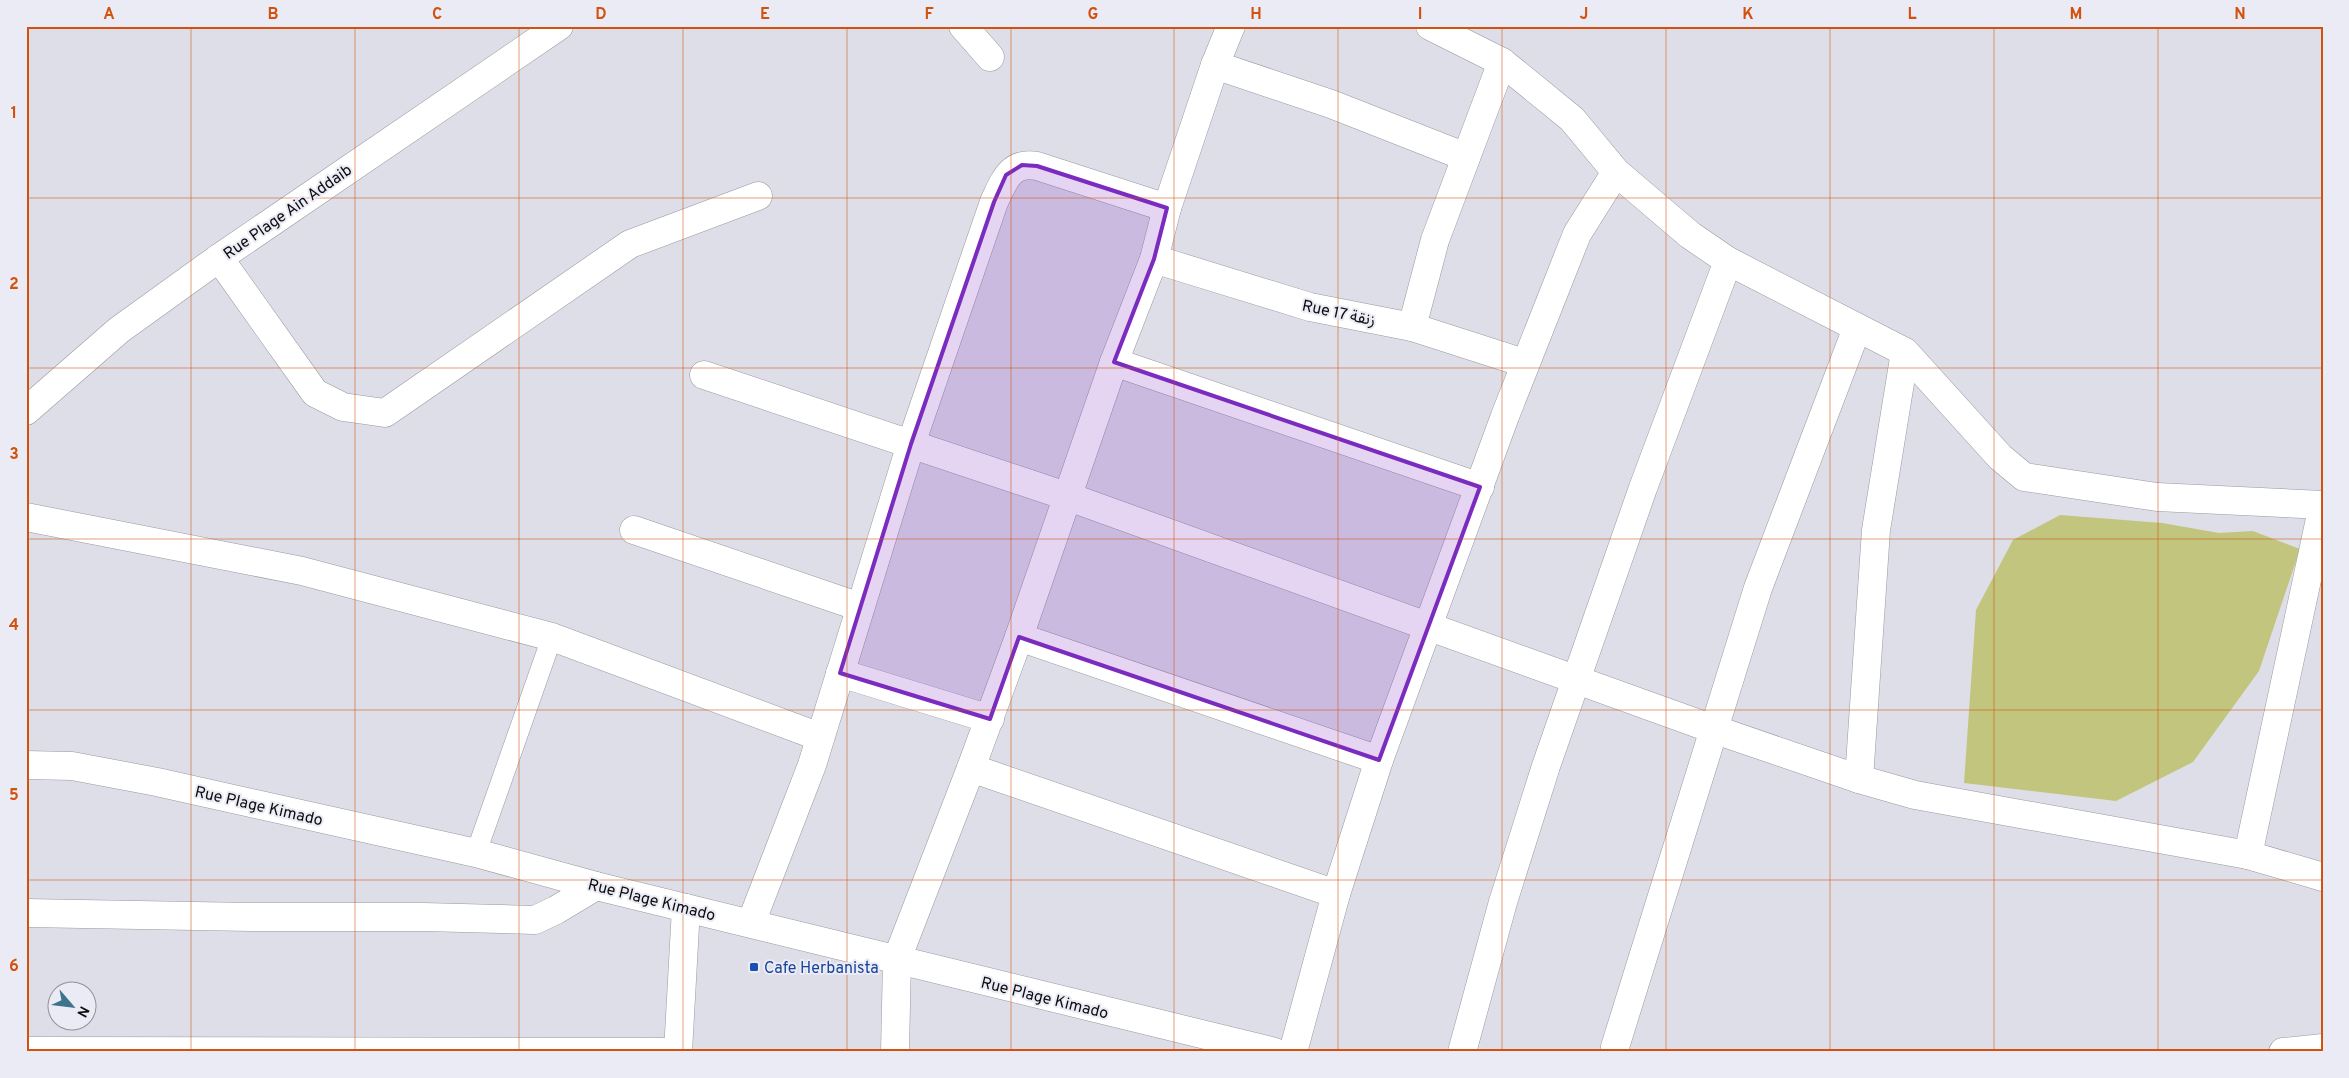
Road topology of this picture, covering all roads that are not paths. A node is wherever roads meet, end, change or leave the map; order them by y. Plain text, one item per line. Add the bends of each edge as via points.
1 (559, 26) edge
2 (963, 26) edge
3 (1231, 26) edge
4 (1430, 26) edge
5 (990, 57) dead end
6 (1502, 62) junction
7 (1215, 65) junction
8 (1466, 157) junction
9 (1616, 172) junction
10 (758, 196) dead end
11 (1167, 208) junction
12 (219, 258) junction
13 (1154, 259) junction
14 (1728, 261) junction
15 (1412, 327) junction
16 (1857, 328) junction
17 (1905, 352) junction
18 (1114, 362) junction
19 (1524, 363) junction
20 (704, 375) dead end
21 (26, 411) edge
22 (911, 444) junction
23 (1480, 487) junction
24 (1069, 497) junction
25 (26, 517) edge
26 (634, 530) dead end
27 (860, 607) junction
28 (1428, 626) junction
29 (552, 637) junction
30 (1019, 637) junction
31 (840, 673) junction
32 (1576, 678) junction
33 (990, 719) junction
34 (1712, 729) junction
35 (820, 737) junction
36 (1379, 760) junction
37 (26, 765) edge
38 (972, 768) junction
39 (1858, 779) junction
40 (476, 853) junction
41 (2248, 855) junction
42 (2323, 877) edge
43 (596, 886) junction
44 (1336, 894) junction
45 (686, 908) junction
46 (26, 913) edge
47 (751, 923) junction
48 (897, 959) junction
49 (1615, 1047) dead end
50 (2323, 1048) edge
51 (26, 1052) edge
52 (678, 1052) edge
53 (895, 1052) edge
54 (1275, 1052) edge
55 (1293, 1052) edge
56 (1462, 1052) edge
57 (2284, 1052) edge

1 - 12 street, Rue Plage Ain Addaib
2 - 5 street
3 - 7 street
4 - 6 street
6 - 8 street
6 - 9 street via 1572,119
7 - 8 street via 1331,104
7 - 11 street
8 - 15 street via 1435,240
9 - 14 street via 1690,236
9 - 19 street via 1577,234
10 - 12 street via 630,244 385,413 344,407 315,393
11 - 13 street
11 - 22 street via 1036,166 1013,168 1006,175 994,202
12 - 21 street, Rue Plage Ain Addaib via 119,330
13 - 15 street, Rue 17 زنقة via 1310,307
13 - 18 street
14 - 16 street
14 - 32 street
15 - 19 street, Rue 17 زنقة
16 - 17 street
16 - 34 street via 1758,588
17 - 39 street via 1876,530
17 - 41 street via 2000,457 2024,477 2157,497 2323,505
18 - 23 street
18 - 24 street
19 - 23 street
20 - 22 street
22 - 24 street
22 - 27 street
23 - 28 street
24 - 28 street
24 - 30 street
25 - 29 street via 302,571
26 - 27 street
27 - 31 street
28 - 32 street
28 - 36 street
29 - 35 street
29 - 40 lane
30 - 33 street
30 - 36 street
31 - 33 street
31 - 35 street
32 - 34 street
32 - 56 street via 1522,836
33 - 38 street
34 - 39 street
34 - 49 street
35 - 47 street
36 - 44 street
37 - 40 street, Rue Plage Kimado via 72,766 157,782
38 - 44 street
38 - 48 street
39 - 41 street via 1915,795
40 - 43 street, Rue Plage Kimado
41 - 42 street
43 - 45 street, Rue Plage Kimado
43 - 46 street via 535,920
44 - 55 street
45 - 47 street, Rue Plage Kimado
45 - 52 street
47 - 48 street, Rue Plage Kimado
48 - 53 street
48 - 54 street, Rue Plage Kimado
50 - 57 street
51 - 52 street

